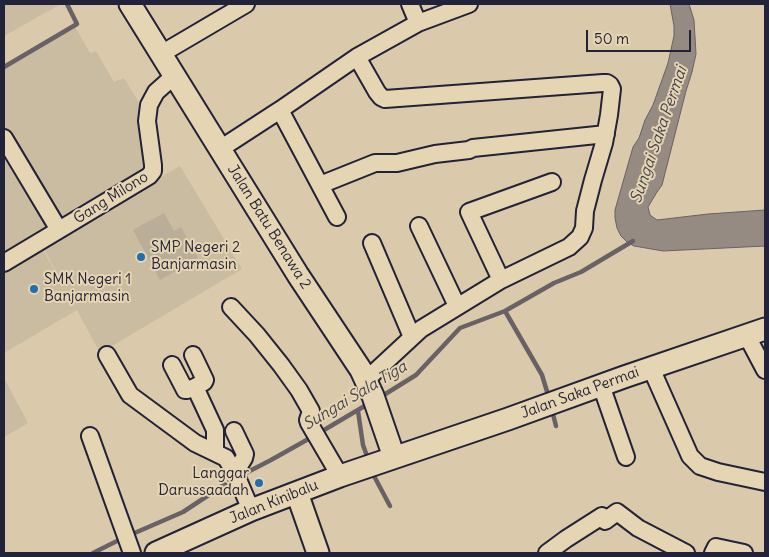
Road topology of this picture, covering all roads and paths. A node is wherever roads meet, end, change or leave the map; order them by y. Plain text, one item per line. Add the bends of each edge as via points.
1 (130, 4) edge
2 (246, 4) edge
3 (410, 4) edge
4 (469, 4) edge
5 (418, 23) junction
6 (161, 54) junction
7 (357, 57) junction
8 (174, 76) junction
9 (280, 110) junction
10 (606, 134) junction
11 (4, 138) edge
12 (220, 149) junction
13 (552, 182) dead end
14 (320, 185) junction
15 (337, 217) dead end
16 (420, 226) dead end
17 (59, 230) junction
18 (372, 242) dead end
19 (4, 263) edge
20 (501, 280) junction
21 (457, 306) junction
22 (231, 308) dead end
23 (756, 332) edge
24 (412, 337) junction
25 (107, 355) dead end
26 (193, 355) dead end
27 (172, 365) dead end
28 (651, 368) junction
29 (765, 370) edge
30 (602, 384) junction
31 (195, 387) junction
32 (372, 394) junction
33 (234, 431) dead end
34 (90, 436) dead end
35 (215, 452) junction
36 (626, 457) dead end
37 (378, 462) junction
38 (340, 476) junction
39 (238, 479) junction
40 (765, 482) edge
41 (296, 493) junction
42 (251, 510) junction
43 (131, 549) edge
44 (156, 553) edge
45 (318, 553) edge
46 (547, 553) edge
47 (686, 553) edge
48 (714, 553) edge
49 (744, 553) edge

1 - 6 street, Jalan Batu Benawa 2
2 - 6 street
3 - 5 street
4 - 5 street
5 - 7 street
6 - 8 street, Jalan Batu Benawa 2
7 - 9 street
7 - 10 street via 377,92 385,98 607,83 612,92
8 - 12 street, Jalan Batu Benawa 2
8 - 17 street, Gang Milono via 156,92 149,105 147,121 153,165 149,176
9 - 12 street
9 - 14 street
10 - 14 street via 473,148 397,163 375,163
10 - 20 street via 580,237 569,247
11 - 17 street
12 - 32 street, Jalan Batu Benawa 2 via 362,370
13 - 20 street via 469,212
14 - 15 street
16 - 21 street
17 - 19 street, Gang Milono
18 - 24 street
20 - 21 street
21 - 24 street
22 - 38 street via 257,335 299,390 311,411 308,420
23 - 28 street, Jalan Saka Permai
23 - 29 street
24 - 32 street
25 - 35 street via 130,395 195,443
26 - 31 street via 205,380
27 - 31 street via 185,390
28 - 30 street, Jalan Saka Permai
28 - 40 street via 690,456 700,466
30 - 36 street
30 - 37 street, Jalan Saka Permai
31 - 35 street via 215,430
32 - 37 street, Jalan Batu Benawa 2
33 - 39 street via 245,454
34 - 43 street
35 - 39 street via 226,458
37 - 38 street, Jalan Kinibalu
38 - 41 street, Jalan Kinibalu
39 - 42 street
41 - 42 street, Jalan Kinibalu
41 - 45 street
42 - 44 street, Jalan Kinibalu
46 - 47 street via 602,516 606,521 617,512 638,528
48 - 49 street via 716,547

